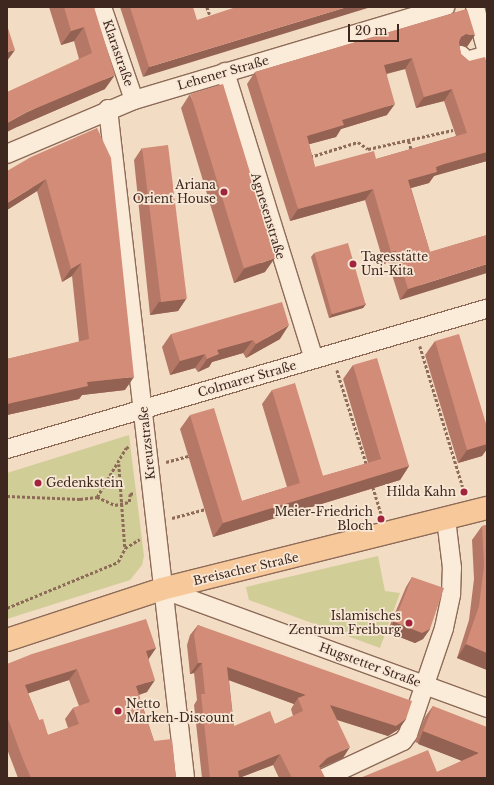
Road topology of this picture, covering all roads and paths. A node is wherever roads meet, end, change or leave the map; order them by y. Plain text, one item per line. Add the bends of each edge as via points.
1 (102, 7) edge
2 (207, 7) edge
3 (445, 7) edge
4 (475, 7) edge
5 (398, 14) edge
6 (206, 20) edge
7 (487, 52) edge
8 (460, 55) edge
9 (487, 55) edge
10 (225, 72) junction
11 (134, 100) junction
12 (108, 109) junction
13 (453, 130) dead end
14 (409, 141) junction
15 (368, 149) junction
16 (7, 154) edge
17 (370, 155) edge
18 (414, 157) edge
19 (302, 159) edge
20 (487, 309) edge
21 (415, 330) junction
22 (333, 354) junction
23 (314, 359) junction
24 (143, 408) junction
25 (146, 436) junction
26 (7, 449) edge
27 (189, 456) dead end
28 (119, 464) junction
29 (149, 467) junction
30 (368, 471) edge
31 (372, 485) edge
32 (152, 492) junction
33 (7, 496) edge
34 (97, 497) junction
35 (120, 504) junction
36 (205, 509) dead end
37 (479, 510) edge
38 (446, 519) junction
39 (155, 529) junction
40 (387, 535) junction
41 (125, 548) junction
42 (162, 589) junction
43 (7, 608) edge
44 (7, 640) edge
45 (425, 685) junction
46 (487, 708) edge
47 (185, 778) edge
48 (324, 778) edge

1 - 11 street, Klarastraße
2 - 6 path via 211,18
3 - 5 street, Lehener Straße
4 - 7 street
5 - 10 street, Lehener Straße
8 - 9 street via 463,62
10 - 11 street, Lehener Straße
10 - 23 street, Agnesenstraße
11 - 12 street, Lehener Straße
12 - 16 street, Lehener Straße
12 - 24 street, Kreuzstraße
13 - 14 path
14 - 15 path
14 - 18 path
15 - 17 path
15 - 19 path via 358,142
20 - 21 street, Colmarer Straße
21 - 22 street, Colmarer Straße
21 - 37 path
22 - 23 street, Colmarer Straße
22 - 30 path
23 - 24 street, Colmarer Straße
24 - 25 street, Kreuzstraße
24 - 26 street, Colmarer Straße
25 - 28 path via 126,448
25 - 29 street, Kreuzstraße
27 - 29 path
28 - 34 path
28 - 35 path
29 - 32 street, Kreuzstraße
31 - 40 path
32 - 35 path via 130,494 130,502
32 - 39 street, Kreuzstraße
33 - 34 path via 80,499
34 - 35 path via 110,504
35 - 41 path
36 - 39 path
37 - 38 main road, Breisacher Straße
38 - 40 main road, Breisacher Straße
38 - 45 street via 452,568 451,594 444,628
39 - 41 path
39 - 42 street, Kreuzstraße
40 - 42 main road, Breisacher Straße
41 - 43 path via 118,562
42 - 44 main road, Breisacher Straße
42 - 45 street, Hugstetter Straße
42 - 47 street, Kreuzstraße
45 - 46 street, Hugstetter Straße
45 - 48 street via 408,734 403,741

